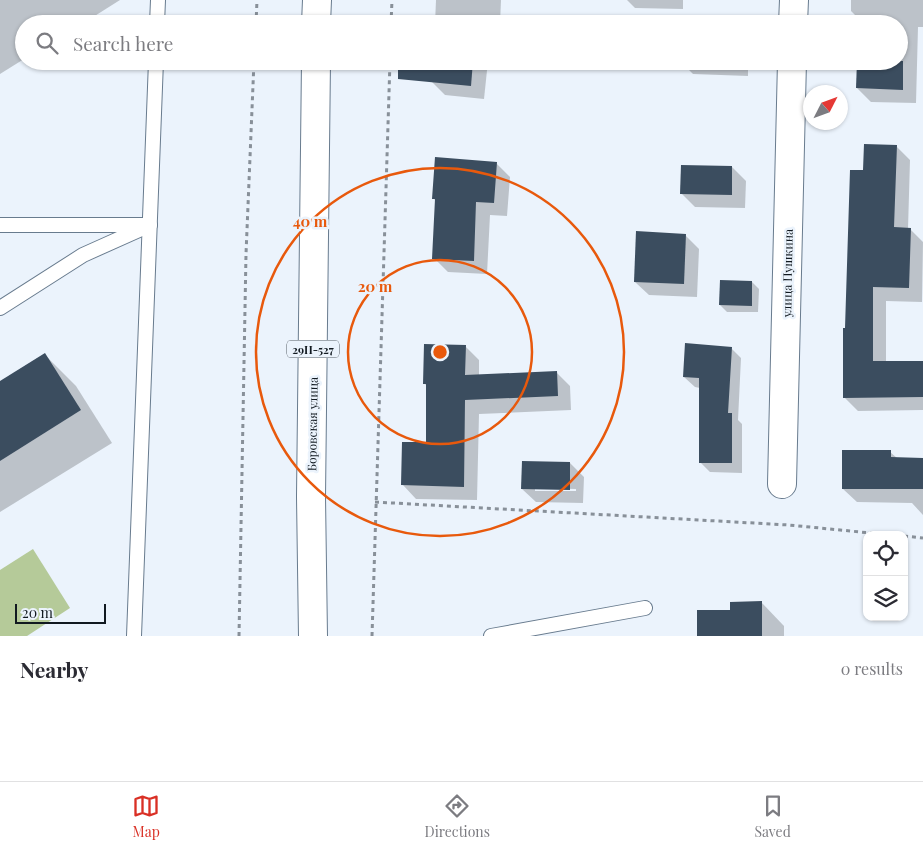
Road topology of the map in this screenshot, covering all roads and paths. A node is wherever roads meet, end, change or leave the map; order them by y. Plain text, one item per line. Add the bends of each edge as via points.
1 (256, 0) edge
2 (317, 0) edge
3 (392, 0) edge
4 (794, 0) edge
5 (256, 15) edge
6 (316, 15) edge
7 (391, 15) edge
8 (793, 15) edge
9 (156, 70) edge
10 (254, 70) edge
11 (316, 70) edge
12 (390, 70) edge
13 (792, 70) edge
14 (0, 225) edge
15 (150, 225) junction
16 (0, 308) edge
17 (782, 484) dead end
18 (376, 502) junction
19 (863, 532) edge
20 (908, 536) edge
21 (923, 538) edge
22 (645, 608) dead end
23 (134, 636) edge
24 (239, 636) edge
25 (313, 636) edge
26 (372, 636) edge
27 (490, 636) edge

1 - 5 path
2 - 6 main road
3 - 7 path
4 - 8 main road
9 - 15 lane
10 - 24 path via 246,264
11 - 25 main road, Боровская улица / 29Н-527 via 311,497
12 - 18 path
13 - 17 main road, улица Пушкина
14 - 15 lane
15 - 16 lane via 84,255
15 - 23 lane
18 - 19 path via 789,525
18 - 26 path
20 - 21 path
22 - 27 lane

